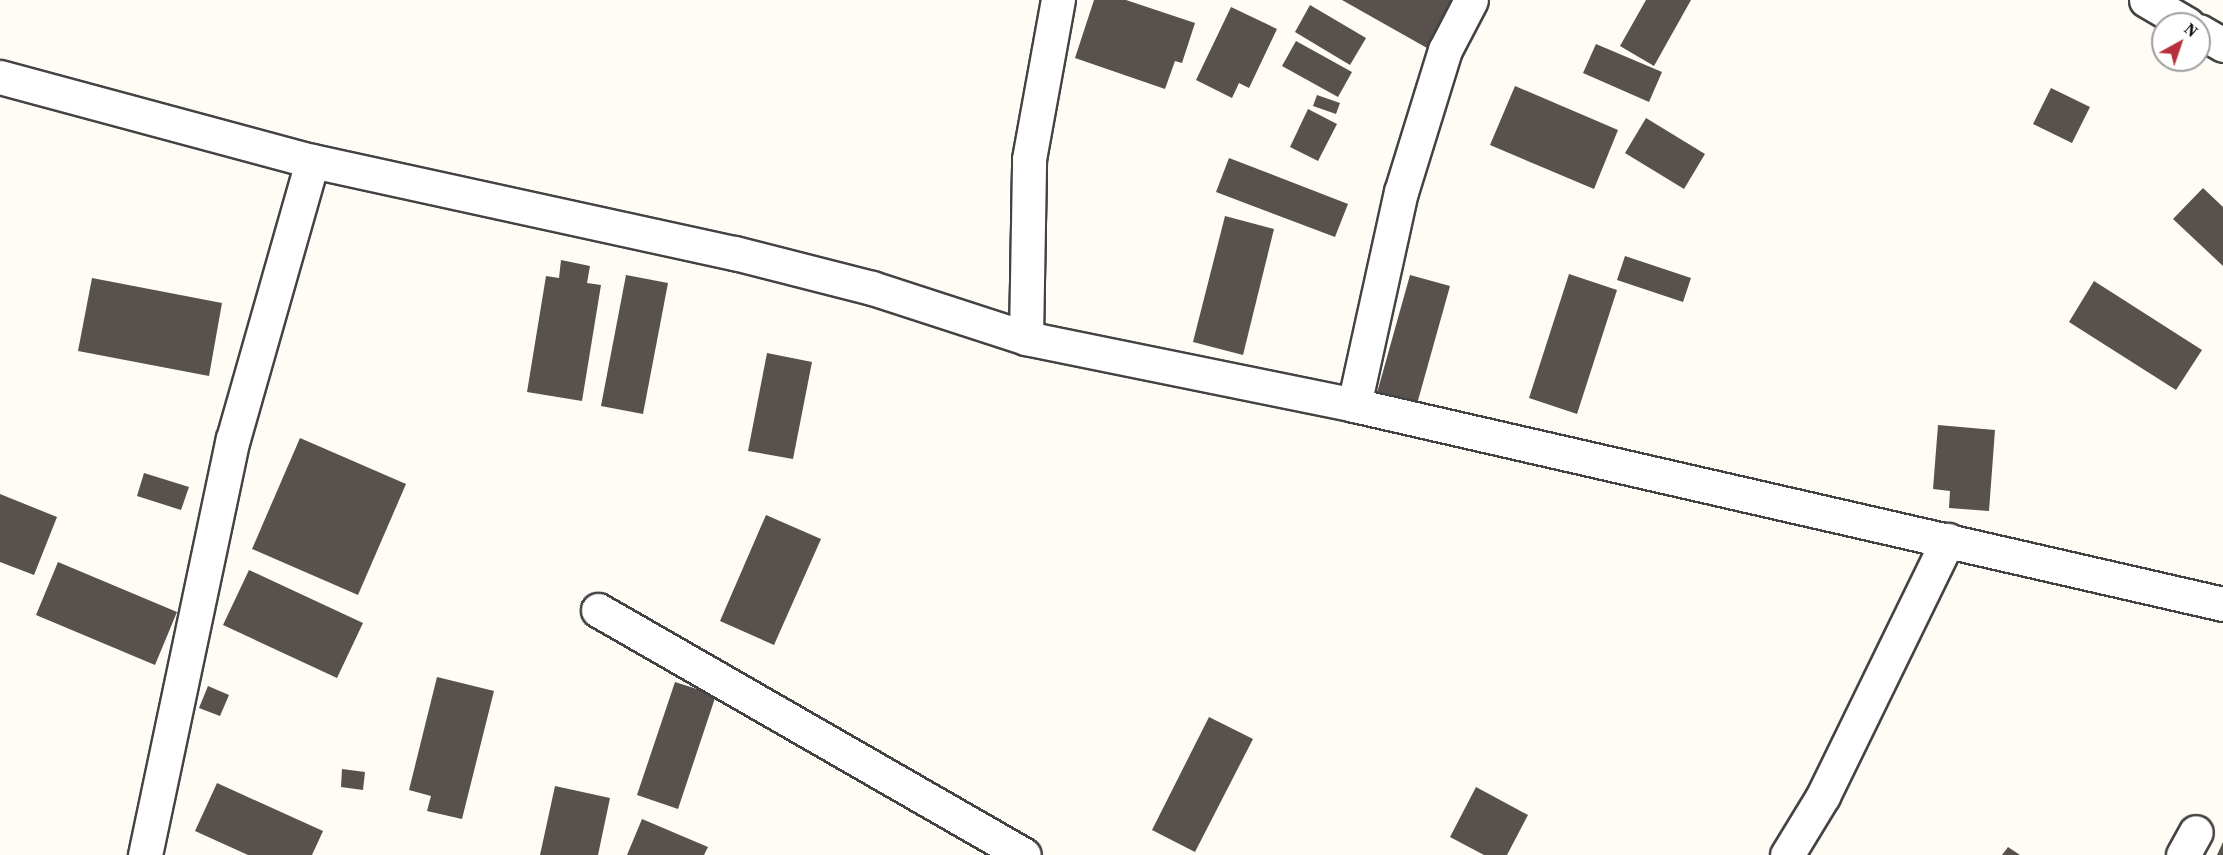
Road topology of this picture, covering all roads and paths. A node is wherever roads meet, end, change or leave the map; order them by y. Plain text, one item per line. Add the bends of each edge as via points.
1 (1058, 0) edge
2 (1471, 0) edge
3 (2146, 0) edge
4 (2166, 12) edge
5 (0, 77) edge
6 (312, 161) junction
7 (1026, 338) junction
8 (1354, 405) junction
9 (1948, 540) junction
10 (2223, 604) edge
11 (598, 610) dead end
12 (146, 855) edge
13 (1024, 855) edge
14 (1787, 855) edge

1 - 7 street via 1029,159
2 - 8 street via 1445,50 1401,192
3 - 4 street
5 - 6 street
6 - 7 street via 735,253 872,288
6 - 12 street via 233,439
7 - 8 street
8 - 9 street
9 - 10 street
9 - 14 street via 1822,796
11 - 13 street

